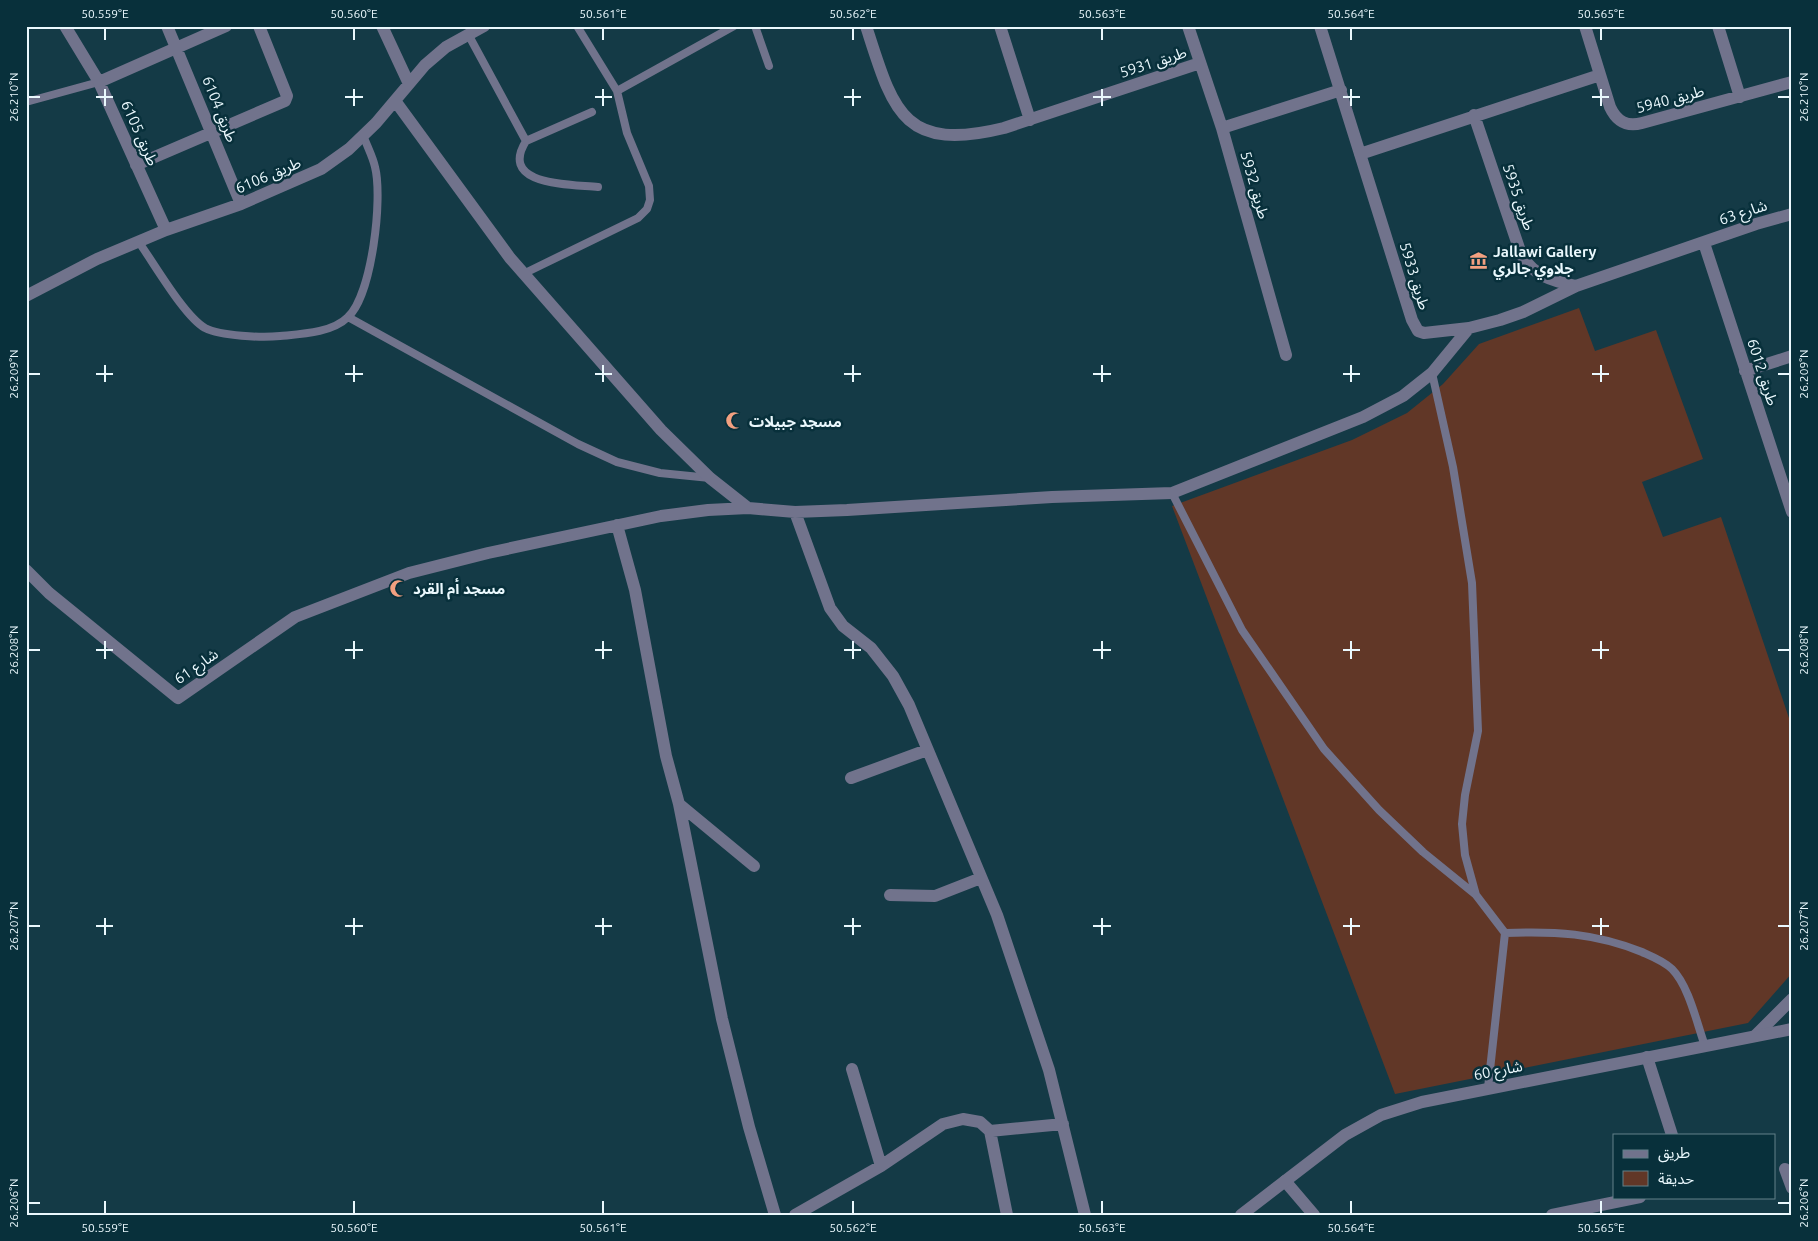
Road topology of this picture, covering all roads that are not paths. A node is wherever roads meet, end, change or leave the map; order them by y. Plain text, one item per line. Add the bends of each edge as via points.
1 (65, 26) edge
2 (167, 26) edge
3 (226, 26) edge
4 (259, 26) edge
5 (382, 26) edge
6 (484, 26) edge
7 (577, 26) edge
8 (734, 26) edge
9 (755, 26) edge
10 (866, 26) edge
11 (1000, 26) edge
12 (1188, 26) edge
13 (1584, 26) edge
14 (1718, 26) edge
15 (1324, 27) edge
16 (468, 34) junction
17 (177, 47) junction
18 (1200, 63) junction
19 (769, 66) dead end
20 (1600, 75) junction
21 (99, 82) junction
22 (1792, 82) edge
23 (409, 84) junction
24 (1341, 90) junction
25 (617, 91) junction
26 (1740, 97) junction
27 (26, 102) edge
28 (396, 102) junction
29 (592, 112) dead end
30 (1474, 116) junction
31 (1030, 120) junction
32 (1222, 128) junction
33 (212, 131) junction
34 (363, 135) junction
35 (526, 141) junction
36 (1360, 154) junction
37 (136, 165) junction
38 (598, 187) dead end
39 (241, 204) junction
40 (1792, 214) edge
41 (166, 230) junction
42 (138, 241) junction
43 (1704, 243) junction
44 (523, 274) junction
45 (1576, 286) junction
46 (26, 296) edge
47 (348, 317) junction
48 (1469, 328) junction
49 (1286, 355) dead end
50 (1792, 356) edge
51 (1745, 371) junction
52 (1432, 373) junction
53 (710, 478) junction
54 (1172, 493) junction
55 (748, 508) junction
56 (795, 512) junction
57 (1792, 512) edge
58 (617, 525) junction
59 (26, 570) edge
60 (927, 750) junction
61 (852, 778) dead end
62 (679, 804) junction
63 (754, 866) dead end
64 (981, 878) junction
65 (890, 895) dead end
66 (1476, 895) junction
67 (1506, 933) junction
68 (1792, 999) edge
69 (1792, 1029) edge
70 (1755, 1036) junction
71 (1705, 1046) junction
72 (1647, 1057) junction
73 (852, 1069) dead end
74 (1488, 1088) junction
75 (1063, 1124) junction
76 (990, 1131) junction
77 (1672, 1134) edge
78 (881, 1166) junction
79 (1784, 1169) edge
80 (1285, 1181) junction
81 (1792, 1188) edge
82 (1635, 1198) edge
83 (775, 1215) edge
84 (795, 1215) edge
85 (1007, 1215) edge
86 (1085, 1215) edge
87 (1241, 1215) edge
88 (1314, 1215) edge
89 (1552, 1215) edge

1 - 21 street, طريق 6105
2 - 17 street, طريق 6104
3 - 17 street
4 - 33 street via 287,96 285,101
5 - 23 street
6 - 16 street, طريق 6106
7 - 25 lane
8 - 25 lane
9 - 19 lane
10 - 31 street, طريق 5931 via 892,100 905,117 922,129 959,135 982,134
11 - 31 street
12 - 18 street, طريق 5932
13 - 20 street, طريق 5940
14 - 26 street
15 - 24 street, طريق 5933
16 - 23 street, طريق 6106 via 425,65
16 - 35 lane
17 - 21 street
17 - 33 street, طريق 6104
18 - 31 street, طريق 5931
18 - 32 street, طريق 5932
20 - 26 street, طريق 5940 via 1614,117 1632,126
20 - 30 street
21 - 27 lane
21 - 37 street, طريق 6105
22 - 26 street, طريق 5940
23 - 28 street, طريق 6106
24 - 32 street
24 - 36 street, طريق 5933
25 - 44 lane via 627,133 649,186 647,209 638,218
28 - 34 street, طريق 6106
28 - 44 street
29 - 35 lane
30 - 36 street
30 - 45 street, طريق 5935 via 1527,266 1554,281
32 - 49 street, طريق 5932
33 - 37 street
33 - 39 street, طريق 6104
34 - 39 street, طريق 6106 via 321,169
34 - 47 lane via 376,168 379,202 375,239 360,297
35 - 38 lane via 518,156 524,172 540,179
36 - 48 street, طريق 5933 via 1414,326 1424,333
37 - 41 street, طريق 6105
39 - 41 street, طريق 6106
40 - 43 street, شارع 63
41 - 42 street, طريق 6106
42 - 46 street, طريق 6106
42 - 47 lane via 192,317 205,328 270,337 318,332
43 - 45 street, طريق 5933
43 - 51 street, طريق 6012
44 - 53 street via 661,430
45 - 48 street, طريق 5933 via 1523,312
47 - 53 lane via 578,444 617,462 660,473
48 - 52 street
50 - 51 street
51 - 57 street, طريق 6012
52 - 54 street via 1403,396 1363,417
52 - 66 lane via 1453,466 1472,583 1478,730 1462,824 1465,855
53 - 55 street
54 - 56 street
54 - 66 lane via 1242,630 1324,749 1398,828
55 - 56 street
55 - 58 street via 708,510
56 - 60 street via 830,608 844,626 871,648 893,676
58 - 59 street, شارع 61 via 409,573 295,617 178,698 49,593
58 - 62 street via 635,590 666,756
60 - 61 street
60 - 64 street
62 - 63 street
62 - 83 street via 722,1019
64 - 65 street via 936,896
64 - 75 street via 1037,1032
66 - 67 lane
67 - 71 lane via 1577,933 1652,956 1672,969 1686,992
67 - 74 lane
68 - 70 street
69 - 70 street, شارع 60
70 - 71 street, شارع 60
71 - 72 street, شارع 60
72 - 74 street, شارع 60
72 - 77 street
73 - 78 street
74 - 80 street, شارع 60 via 1422,1102 1381,1115 1345,1135
75 - 76 street
75 - 86 street
76 - 78 street via 980,1122 963,1119 943,1124
76 - 85 street
78 - 84 street
79 - 81 street
80 - 87 street, شارع 60
80 - 88 street
82 - 89 street

